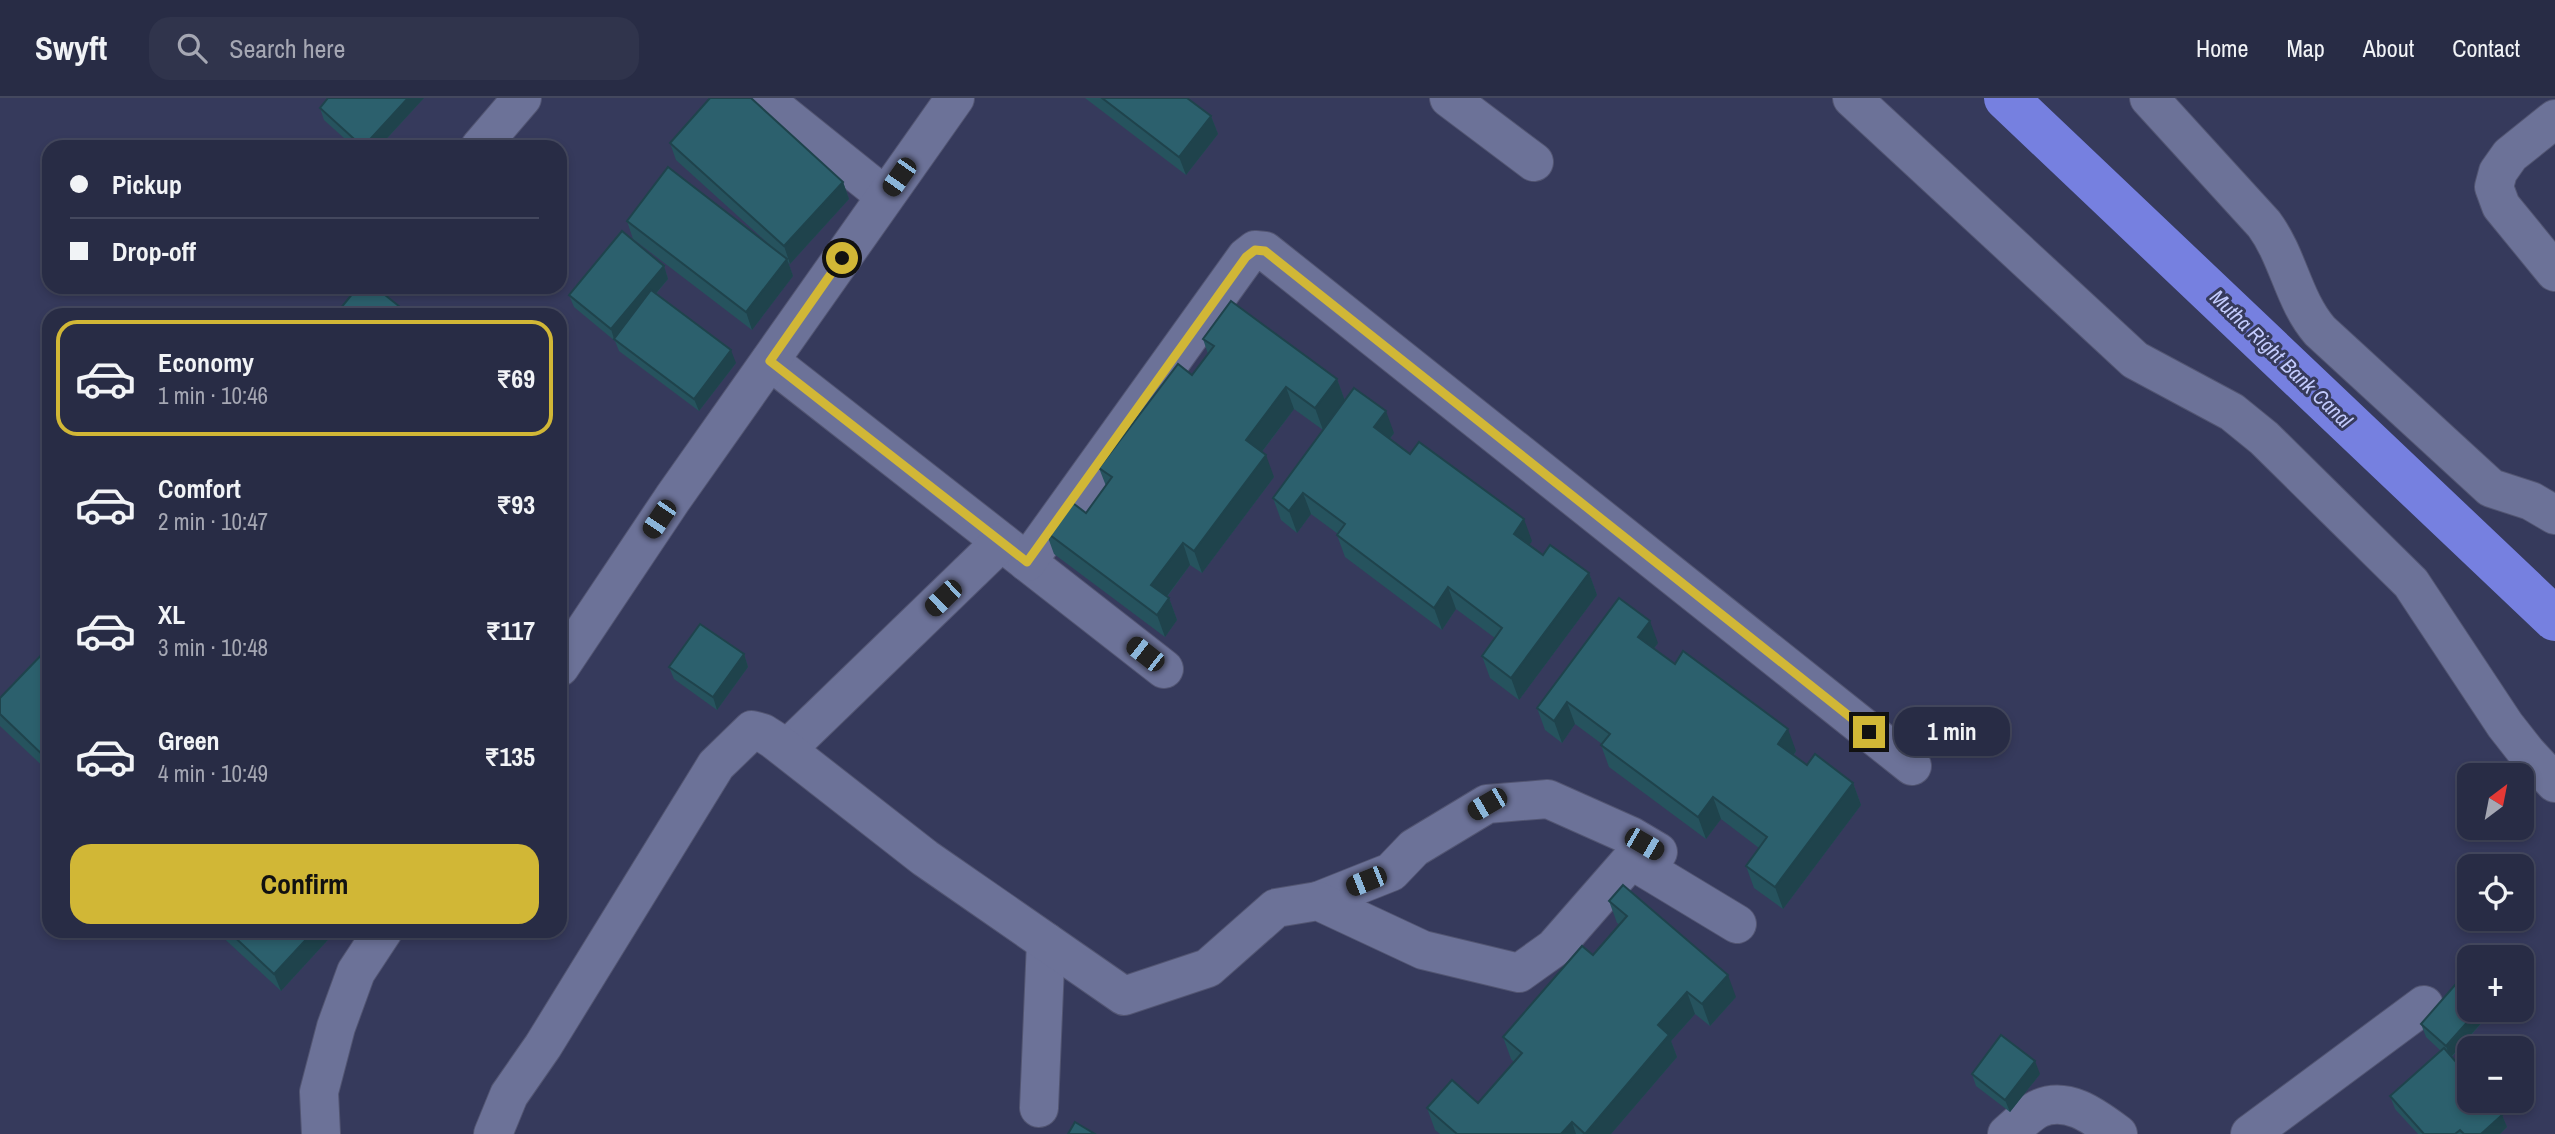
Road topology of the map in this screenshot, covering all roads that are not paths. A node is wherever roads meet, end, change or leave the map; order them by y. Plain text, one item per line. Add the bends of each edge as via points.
1 (522, 98) edge
2 (763, 98) edge
3 (954, 98) edge
4 (1449, 98) edge
5 (1852, 98) edge
6 (2148, 98) edge
7 (2555, 119) edge
8 (486, 140) edge
9 (1534, 162) dead end
10 (886, 196) junction
11 (2555, 272) edge
12 (770, 361) junction
13 (2555, 515) edge
14 (1014, 552) junction
15 (567, 657) edge
16 (1164, 670) dead end
17 (787, 749) junction
18 (1912, 766) dead end
19 (2555, 783) edge
20 (1631, 860) junction
21 (1318, 901) junction
22 (1737, 924) dead end
23 (378, 938) edge
24 (1046, 942) junction
25 (2424, 1005) dead end
26 (1039, 1108) dead end
27 (321, 1134) edge
28 (493, 1134) edge
29 (2007, 1134) edge
30 (2118, 1134) edge
31 (2250, 1134) edge

1 - 8 street
2 - 10 street
3 - 10 street
4 - 9 street
5 - 19 street via 2135,360 2232,412 2264,438 2411,583 2505,725
6 - 13 street via 2264,224 2277,242 2302,306 2320,331 2491,488 2531,501
7 - 11 street via 2510,155 2494,187 2501,206
10 - 12 street
12 - 14 street
12 - 15 street
14 - 16 street
14 - 17 street
14 - 18 street via 1246,257 1255,250 1265,251
17 - 24 street via 925,858
17 - 28 street via 752,730 716,765 509,1095
20 - 21 street via 1554,948 1519,973 1423,950
20 - 21 street via 1658,852 1548,799 1487,804 1414,848 1391,872
20 - 22 street
21 - 24 street via 1276,908 1208,968 1124,996
23 - 27 street via 356,972 336,1027 319,1092
24 - 26 street
25 - 31 street
29 - 30 street via 2036,1110 2052,1104 2079,1110

